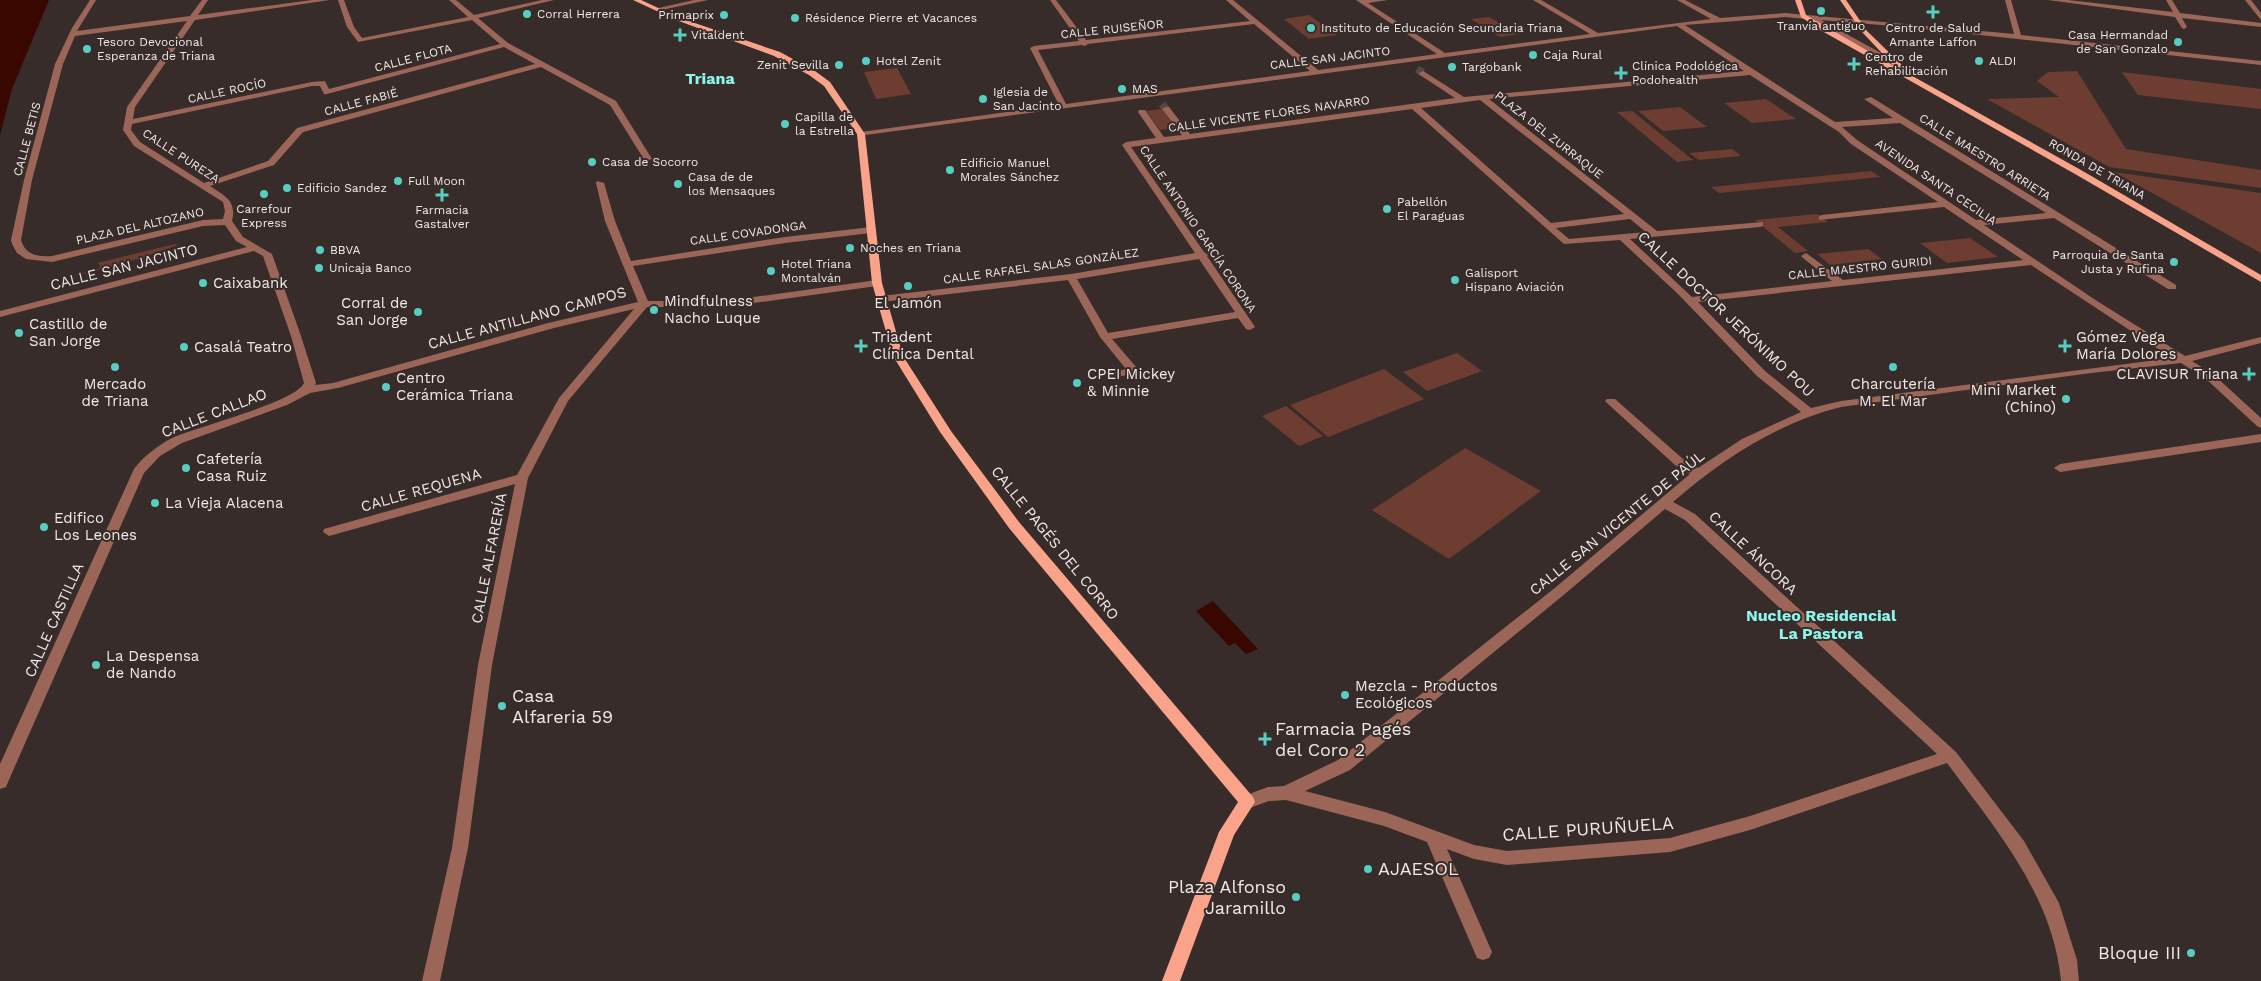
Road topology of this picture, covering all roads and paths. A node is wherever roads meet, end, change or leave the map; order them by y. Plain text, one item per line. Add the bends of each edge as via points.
1 (93, 0) edge
2 (204, 0) edge
3 (327, 0) edge
4 (341, 0) edge
5 (452, 0) edge
6 (551, 0) edge
7 (636, 0) edge
8 (705, 0) edge
9 (1053, 0) edge
10 (1229, 0) edge
11 (1385, 0) edge
12 (1536, 0) edge
13 (1680, 0) edge
14 (1798, 0) edge
15 (1843, 0) edge
16 (2008, 0) edge
17 (2051, 0) edge
18 (2169, 0) edge
19 (2248, 0) edge
20 (1360, 1) edge
21 (2090, 2) edge
22 (656, 9) junction
23 (2177, 15) junction
24 (1805, 17) junction
25 (193, 18) junction
26 (473, 18) junction
27 (2261, 18) edge
28 (1718, 20) junction
29 (1857, 21) junction
30 (1256, 22) junction
31 (1678, 24) junction
32 (2261, 25) edge
33 (2184, 27) dead end
34 (72, 34) junction
35 (1597, 35) junction
36 (2018, 37) junction
37 (1085, 44) junction
38 (505, 45) junction
39 (1444, 56) junction
40 (1405, 61) junction
41 (2261, 63) edge
42 (540, 65) junction
43 (1898, 66) junction
44 (1317, 73) junction
45 (1751, 74) junction
46 (1920, 82) junction
47 (327, 92) joint
48 (1154, 94) junction
49 (1131, 97) junction
50 (1482, 97) junction
51 (1868, 99) dead end
52 (1463, 100) junction
53 (1063, 106) junction
54 (1414, 106) junction
55 (1902, 120) junction
56 (127, 123) junction
57 (1832, 125) junction
58 (862, 134) junction
59 (1187, 136) junction
60 (1161, 139) junction
61 (1126, 145) joint
62 (648, 159) dead end
63 (600, 183) dead end
64 (203, 186) junction
65 (1947, 204) junction
66 (2054, 215) junction
67 (1631, 216) junction
68 (1822, 218) dead end
69 (227, 222) junction
70 (1976, 223) junction
71 (1760, 224) dead end
72 (1547, 226) junction
73 (871, 230) junction
74 (1655, 234) junction
75 (1622, 237) junction
76 (254, 248) junction
77 (1203, 256) junction
78 (1806, 256) dead end
79 (59, 258) joint
80 (2034, 262) junction
81 (629, 264) junction
82 (1071, 277) junction
83 (2261, 279) edge
84 (1839, 282) junction
85 (877, 283) junction
86 (2172, 287) dead end
87 (881, 299) junction
88 (1690, 300) junction
89 (644, 304) junction
90 (0, 314) edge
91 (1242, 314) junction
92 (1250, 327) dead end
93 (1105, 337) junction
94 (2261, 340) edge
95 (2182, 360) junction
96 (1115, 375) dead end
97 (307, 390) junction
98 (1611, 401) dead end
99 (1809, 412) junction
100 (2261, 424) edge
101 (2261, 438) edge
102 (2060, 468) dead end
103 (138, 472) joint
104 (1698, 474) junction
105 (522, 478) junction
106 (1663, 502) junction
107 (329, 532) dead end
108 (1950, 756) junction
109 (0, 782) edge
110 (1286, 793) junction
111 (1247, 802) junction
112 (1433, 837) junction
113 (1483, 952) dead end
114 (431, 981) edge
115 (1171, 981) edge
116 (2070, 981) edge

1 - 34 street, CALLE BETIS
2 - 25 street, CALLE PUREZA
3 - 25 street
4 - 26 street via 346,18 359,40
5 - 26 street
6 - 26 street
7 - 22 main road, CALLE PAGÉS DEL CORRO
8 - 22 street
9 - 37 street
10 - 30 street
11 - 20 street
12 - 35 street
13 - 28 street
14 - 24 main road
15 - 29 main road, RONDA DE TRIANA
16 - 36 street
17 - 21 street
18 - 23 street
19 - 27 street
20 - 39 street
21 - 23 street
22 - 58 main road, CALLE PAGÉS DEL CORRO via 777,54 812,73 827,84
23 - 32 street
23 - 33 street
24 - 28 street, CALLE SAN JACINTO via 1773,15
24 - 29 street, CALLE SAN JACINTO
24 - 43 street, RONDA DE TRIANA via 1832,28
24 - 46 main road, RONDA DE TRIANA
25 - 34 street
25 - 56 street, CALLE PUREZA via 132,108
26 - 38 street
28 - 31 street, CALLE SAN JACINTO
29 - 36 street, CALLE SAN JACINTO
29 - 43 main road, RONDA DE TRIANA
30 - 37 street, CALLE RUISEÑOR
30 - 44 street
31 - 35 street, CALLE SAN JACINTO
31 - 45 street, AVENIDA SANTA CECILIA
34 - 79 street, CALLE BETIS via 59,64 28,180 16,240 16,246 27,256
35 - 39 street, CALLE SAN JACINTO
36 - 41 street, CALLE SAN JACINTO
37 - 53 street, CALLE RUISEÑOR via 1034,48
38 - 42 street
38 - 47 street, CALLE FLOTA
39 - 40 street, CALLE SAN JACINTO
40 - 44 street, CALLE SAN JACINTO
40 - 52 street
42 - 62 street via 613,103
42 - 64 street, CALLE FABIÉ via 300,130 271,162
43 - 46 main road, RONDA DE TRIANA
44 - 48 street, CALLE SAN JACINTO
45 - 50 street
45 - 57 street, AVENIDA SANTA CECILIA
46 - 83 main road, RONDA DE TRIANA
47 - 56 street, CALLE ROCÍO via 322,83 312,84
48 - 49 street, CALLE SAN JACINTO
48 - 59 street
49 - 53 street, CALLE SAN JACINTO
49 - 60 street
50 - 52 street, PLAZA DEL ZURRAQUE
50 - 67 street, PLAZA DEL ZURRAQUE
51 - 55 street, CALLE MAESTRO ARRIETA
52 - 54 street, PLAZA DEL ZURRAQUE
53 - 58 street, CALLE SAN JACINTO
54 - 59 street, CALLE VICENTE FLORES NAVARRO
54 - 72 street
55 - 57 street, CALLE MAESTRO ARRIETA
55 - 66 street, CALLE MAESTRO ARRIETA
56 - 64 street, CALLE PUREZA via 129,136 137,144
57 - 65 street, AVENIDA SANTA CECILIA
58 - 73 main road, CALLE PAGÉS DEL CORRO
59 - 60 street, CALLE VICENTE FLORES NAVARRO
60 - 61 street, CALLE VICENTE FLORES NAVARRO
61 - 77 street, CALLE ANTONIO GARCÍA CORONA
63 - 81 street via 610,221
64 - 69 street, CALLE PUREZA via 227,201 230,212
65 - 68 street
65 - 70 street, AVENIDA SANTA CECILIA
66 - 70 street, CALLE MAESTRO ARRIETA
66 - 86 street, CALLE MAESTRO ARRIETA
67 - 72 street
67 - 74 street, PLAZA DEL ZURRAQUE
69 - 76 street via 239,239
69 - 79 street, PLAZA DEL ALTOZANO via 196,224
70 - 80 street, AVENIDA SANTA CECILIA
71 - 74 street
72 - 75 street via 1567,242
73 - 81 street, CALLE COVADONGA
73 - 85 main road, CALLE PAGÉS DEL CORRO
74 - 75 street
75 - 88 street, CALLE DOCTOR JERÓNIMO POU
76 - 90 street, CALLE SAN JACINTO
76 - 97 street via 266,254 296,336 310,383
77 - 82 street, CALLE RAFAEL SALAS GONZÁLEZ
77 - 91 street, CALLE ANTONIO GARCÍA CORONA
78 - 84 street
80 - 84 street, CALLE MAESTRO GURIDI
80 - 95 street, AVENIDA SANTA CECILIA
81 - 89 street
82 - 87 street, CALLE RAFAEL SALAS GONZÁLEZ
82 - 93 street
84 - 88 street, CALLE MAESTRO GURIDI
85 - 87 main road, CALLE PAGÉS DEL CORRO
85 - 89 street, CALLE ANTILLANO CAMPOS via 725,304
87 - 111 main road, CALLE PAGÉS DEL CORRO via 898,356 946,432 1014,525
88 - 99 street, CALLE DOCTOR JERÓNIMO POU via 1733,346 1792,401
89 - 97 street, CALLE ANTILLANO CAMPOS via 552,325 334,386
89 - 105 street, CALLE ALFARERÍA via 563,400
91 - 92 street, CALLE ANTONIO GARCÍA CORONA
91 - 93 street
93 - 96 street via 1133,370
94 - 95 street, CALLE SAN VICENTE DE PAÚL
95 - 99 street, CALLE SAN VICENTE DE PAÚL via 1841,404
95 - 100 street, AVENIDA SANTA CECILIA via 2209,376
97 - 103 street, CALLE CALLAO via 283,402 178,440 162,448
98 - 104 street via 1678,462
99 - 104 street, CALLE SAN VICENTE DE PAÚL via 1746,442
101 - 102 street
103 - 109 street, CALLE CASTILLA
104 - 106 street, CALLE SAN VICENTE DE PAÚL
105 - 107 street, CALLE REQUENA
105 - 114 street, CALLE ALFARERÍA via 485,665 460,848
106 - 108 street, CALLE ÁNCORA via 1690,517
106 - 110 street, CALLE SAN VICENTE DE PAÚL via 1364,750 1344,765
108 - 112 street, CALLE PURUÑUELA via 1750,823 1670,845 1507,858 1474,852
108 - 116 street, CALLE ÁNCORA via 2018,846 2053,909 2068,960
110 - 111 street, CALLE SAN VICENTE DE PAÚL via 1268,794
110 - 112 street, CALLE PURUÑUELA via 1381,817
111 - 115 main road via 1227,832
112 - 113 street

